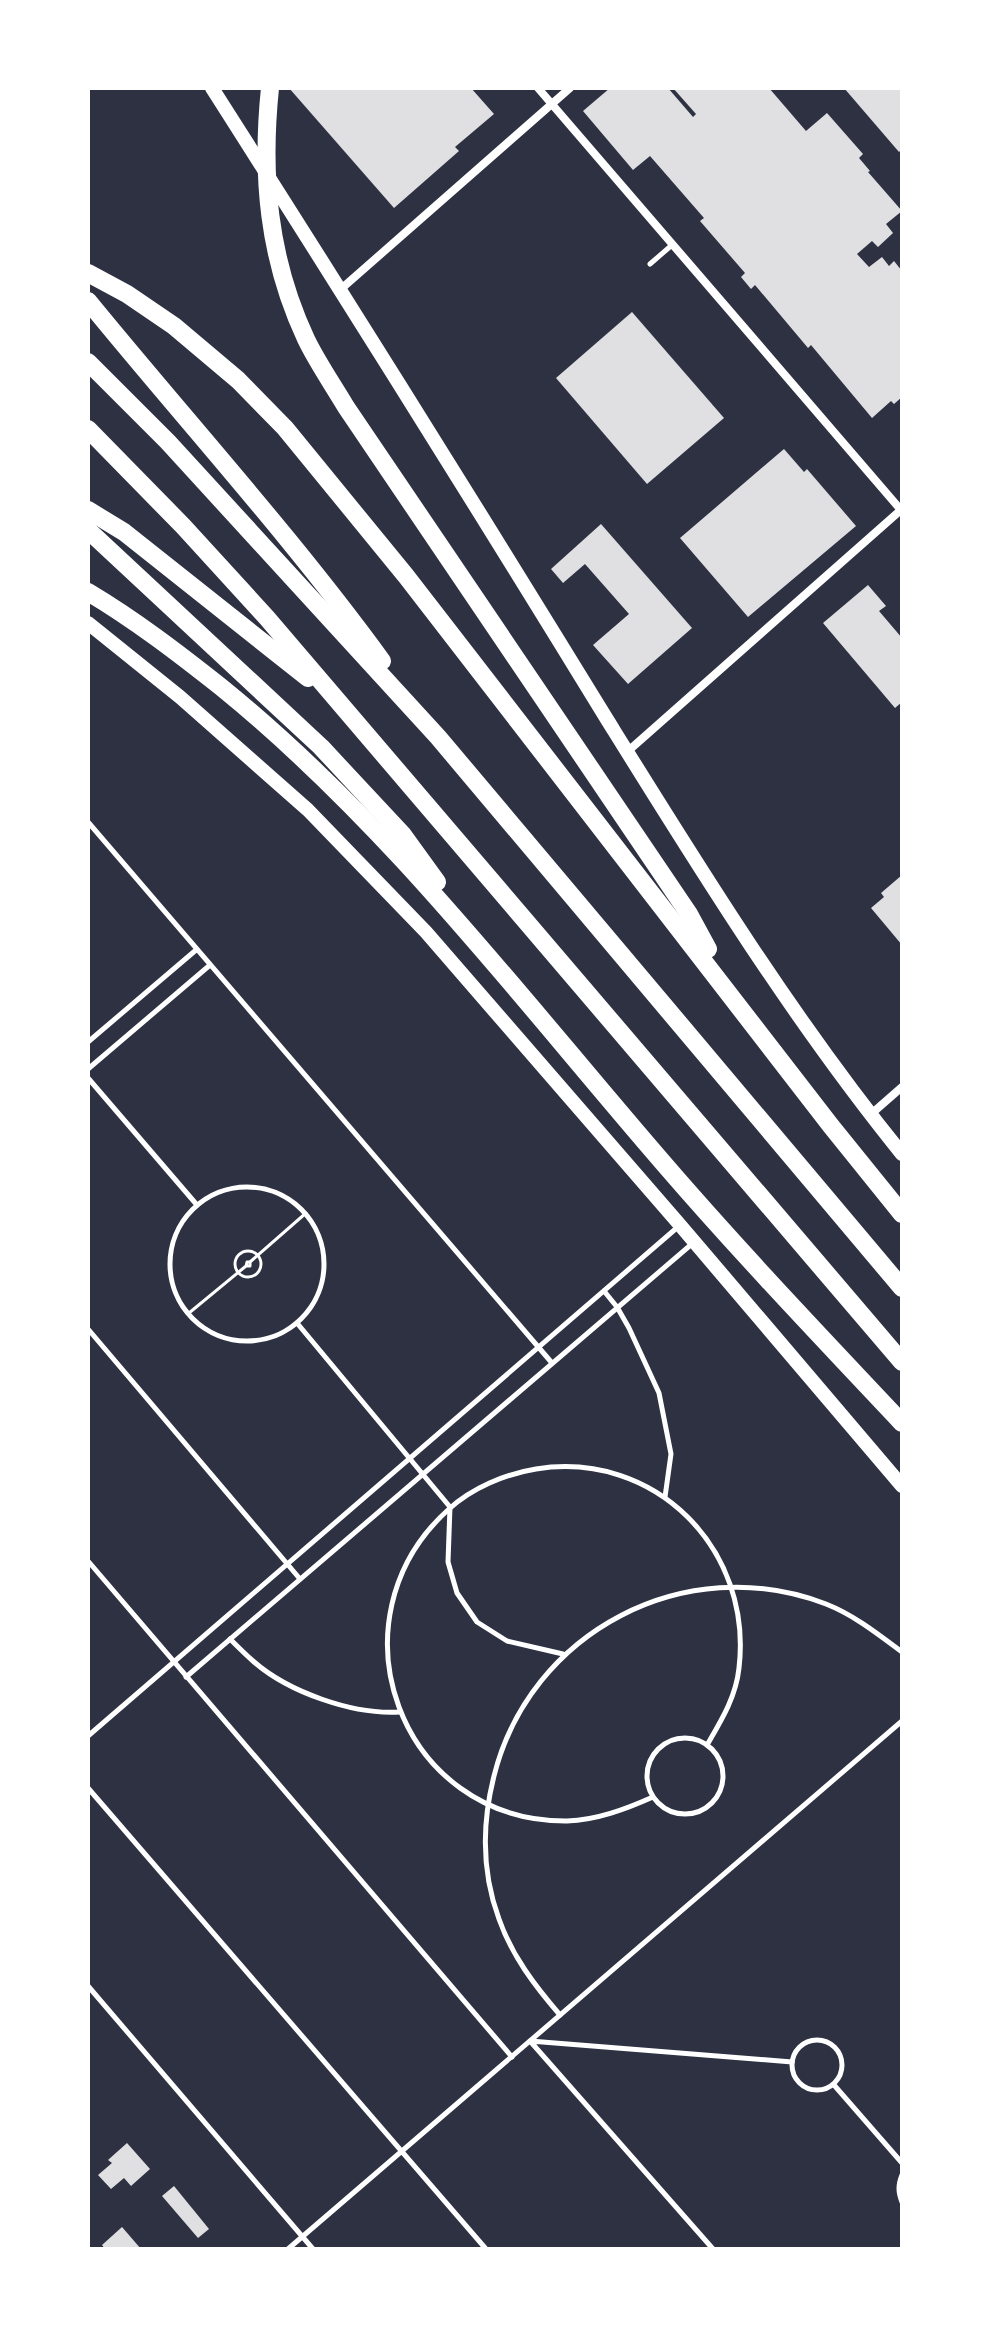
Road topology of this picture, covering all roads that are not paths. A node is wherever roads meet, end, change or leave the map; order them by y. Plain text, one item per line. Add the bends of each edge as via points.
1 (212, 88) edge
2 (270, 88) edge
3 (538, 88) edge
4 (570, 88) edge
5 (552, 104) junction
6 (672, 244) junction
7 (650, 264) dead end
8 (88, 273) edge
9 (341, 289) junction
10 (88, 301) edge
11 (88, 362) edge
12 (88, 429) edge
13 (901, 509) edge
14 (88, 510) edge
15 (88, 530) edge
16 (88, 592) edge
17 (88, 623) edge
18 (343, 706) junction
19 (438, 737) junction
20 (627, 752) junction
21 (88, 822) edge
22 (397, 840) junction
23 (196, 950) junction
24 (210, 965) junction
25 (744, 1010) junction
26 (88, 1042) edge
27 (88, 1069) edge
28 (88, 1078) edge
29 (902, 1087) edge
30 (870, 1115) junction
31 (902, 1154) edge
32 (197, 1205) junction
33 (902, 1214) edge
34 (680, 1225) junction
35 (694, 1242) junction
36 (902, 1288) edge
37 (604, 1291) junction
38 (617, 1307) junction
39 (297, 1323) junction
40 (88, 1329) edge
41 (539, 1347) junction
42 (902, 1362) edge
43 (552, 1363) junction
44 (902, 1423) edge
45 (410, 1459) junction
46 (422, 1474) junction
47 (902, 1486) edge
48 (665, 1497) junction
49 (450, 1507) junction
50 (88, 1561) edge
51 (288, 1564) junction
52 (300, 1579) junction
53 (733, 1587) junction
54 (230, 1639) junction
55 (902, 1652) edge
56 (564, 1654) junction
57 (174, 1662) junction
58 (186, 1677) junction
59 (400, 1712) junction
60 (902, 1721) edge
61 (88, 1736) edge
62 (707, 1745) junction
63 (88, 1788) edge
64 (653, 1797) junction
65 (487, 1804) junction
66 (88, 1986) edge
67 (560, 2015) junction
68 (530, 2041) junction
69 (512, 2057) junction
70 (792, 2062) junction
71 (834, 2085) junction
72 (402, 2151) junction
73 (902, 2163) edge
74 (902, 2175) edge
75 (902, 2202) edge
76 (302, 2237) junction
77 (288, 2249) edge
78 (313, 2249) edge
79 (486, 2249) edge
80 (713, 2249) edge

1 - 9 main road
2 - 25 highway via 270,226 306,339 346,407 689,914
3 - 5 street
4 - 5 street
5 - 6 street
5 - 9 street
6 - 7 lane
6 - 13 street
8 - 25 highway via 174,326 285,428
9 - 20 main road
10 - 19 highway via 342,605
11 - 19 highway
12 - 18 highway via 224,570
13 - 20 street
14 - 18 highway via 173,569
15 - 22 highway via 321,747
16 - 22 highway via 259,718
17 - 34 main road via 308,810 426,932
18 - 42 highway
19 - 36 highway
20 - 30 main road via 746,939
21 - 23 lane
22 - 44 highway via 665,1165
23 - 24 lane
23 - 26 lane
24 - 27 lane
24 - 41 lane
25 - 33 highway
28 - 32 lane
29 - 30 street
30 - 31 main road
32 - 39 lane via 180,1226 171,1252 171,1278 180,1303 221,1337 273,1337
32 - 39 lane via 241,1186 288,1197 306,1213 325,1258 313,1305
34 - 35 main road
34 - 37 lane
35 - 38 lane
35 - 47 main road
37 - 38 lane
37 - 41 lane
38 - 43 lane
38 - 48 lane via 659,1393 671,1454
39 - 45 lane
40 - 51 lane
41 - 43 lane
41 - 45 lane
43 - 46 lane
45 - 46 lane
45 - 51 lane
46 - 49 lane
46 - 52 lane
48 - 49 lane via 595,1468 557,1466 518,1472 482,1486
48 - 53 lane via 695,1523
49 - 56 lane via 448,1562 457,1593 477,1622 507,1641
49 - 59 lane via 417,1545 391,1601 386,1639 389,1676
50 - 57 lane
51 - 52 lane
51 - 57 lane
52 - 54 lane
53 - 55 lane via 781,1591 826,1604
53 - 56 lane via 687,1591 642,1605 601,1626
53 - 62 lane via 741,1629 739,1670 728,1710
54 - 58 lane
54 - 59 lane via 254,1663 328,1702
56 - 65 lane via 527,1698 507,1736
57 - 58 lane
57 - 61 lane
58 - 69 lane
59 - 65 lane via 427,1756
60 - 67 lane
62 - 64 lane via 688,1738 659,1748 647,1777
62 - 64 lane via 723,1776 715,1799 684,1813
63 - 72 lane
64 - 65 lane via 608,1815 567,1821 526,1817
65 - 67 lane via 485,1843 499,1919 514,1954
66 - 76 lane
67 - 68 lane
68 - 69 lane
68 - 70 lane
68 - 80 lane
69 - 72 lane
70 - 71 lane via 794,2077 804,2088 820,2091
70 - 71 lane via 800,2046 825,2041 842,2060
71 - 73 lane
72 - 76 lane
72 - 79 lane
74 - 75 lane
76 - 77 lane
76 - 78 lane

